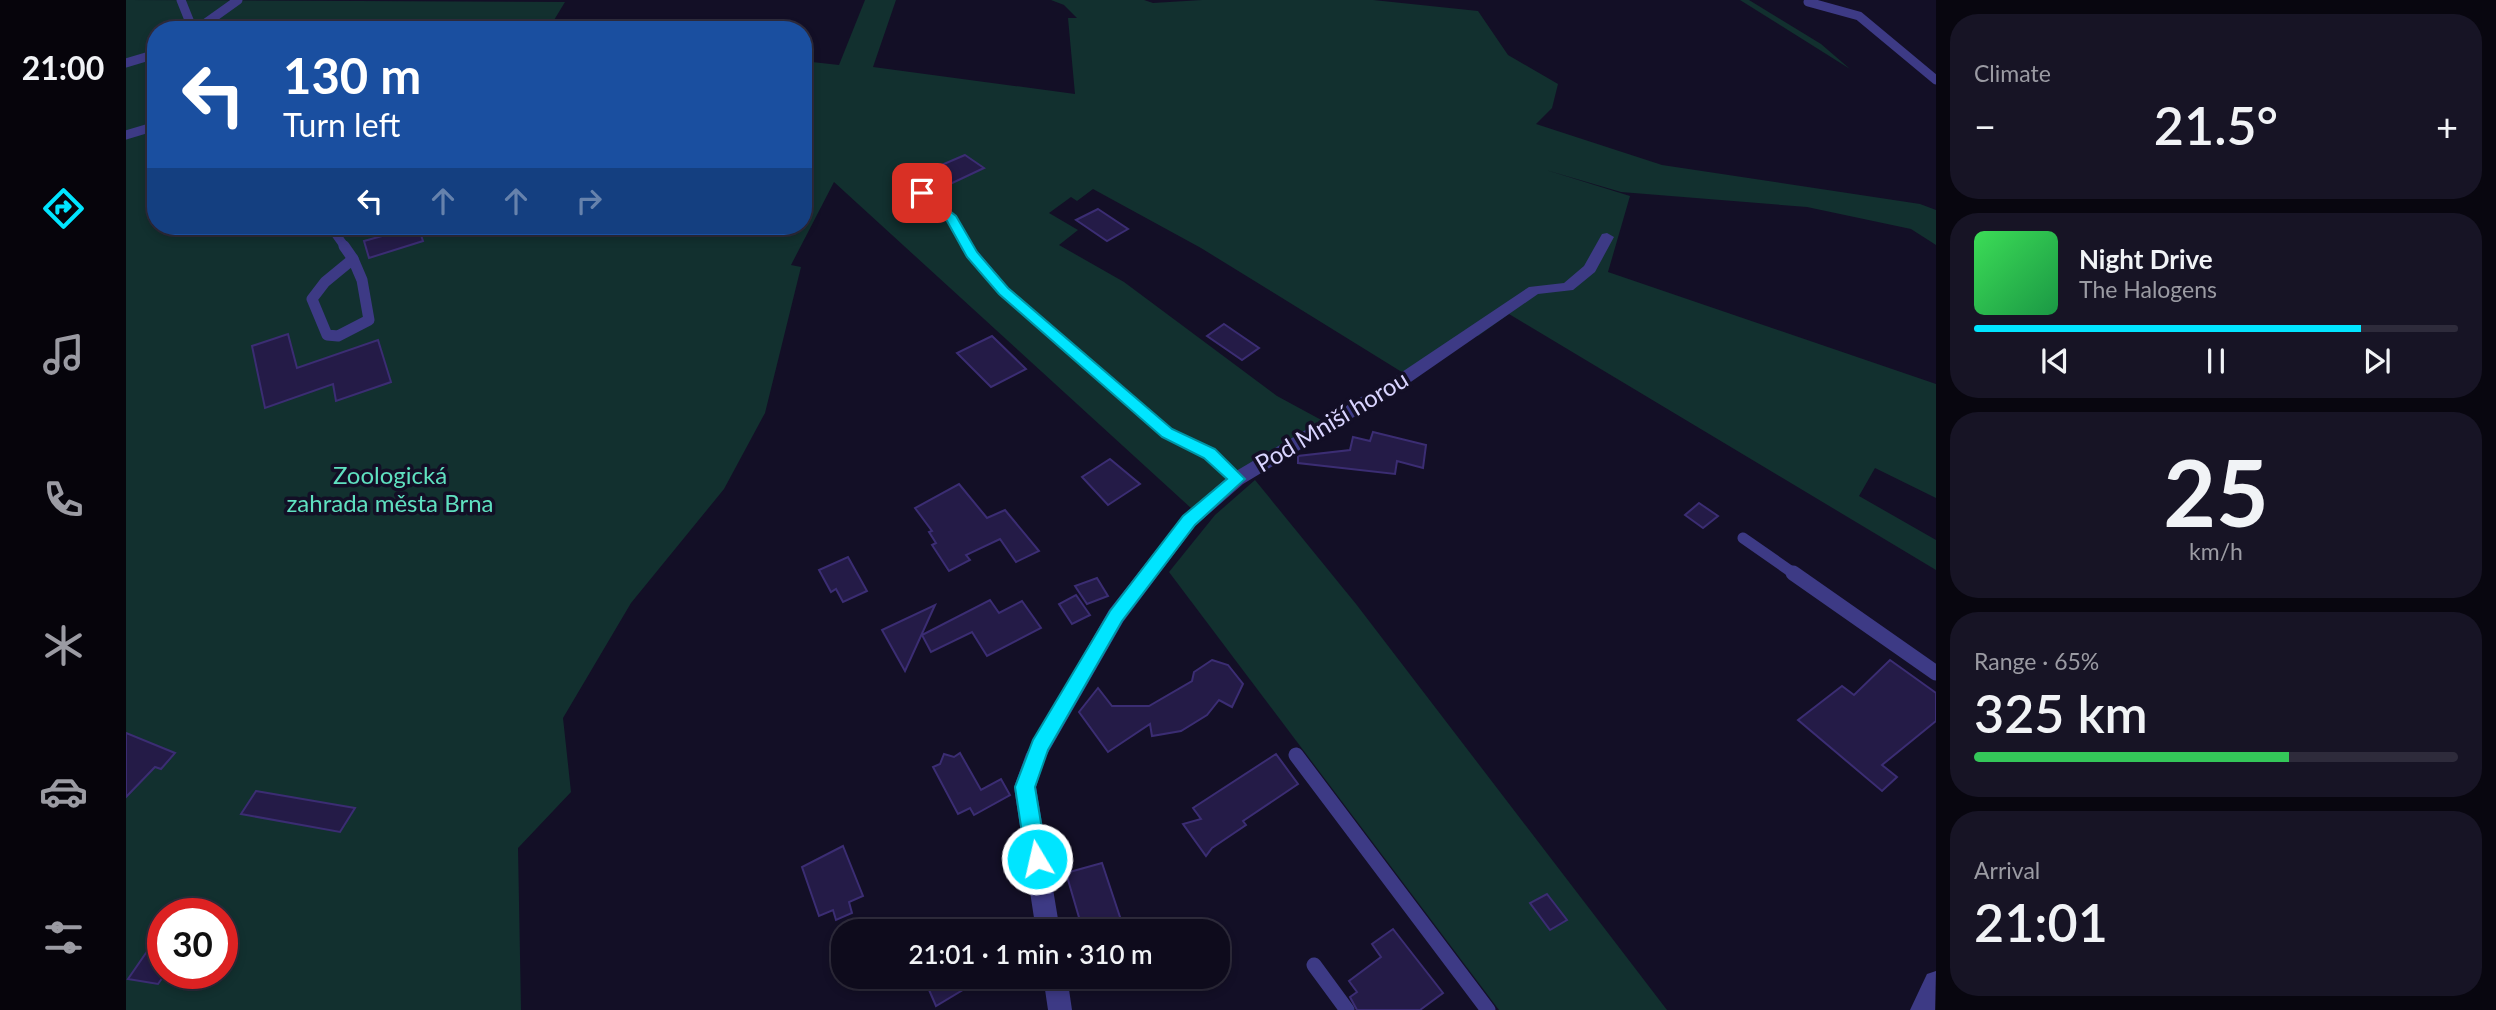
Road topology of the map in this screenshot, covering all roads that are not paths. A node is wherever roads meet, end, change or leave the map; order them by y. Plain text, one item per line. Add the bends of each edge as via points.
1 (181, 0) edge
2 (238, 0) edge
3 (1808, 2) dead end
4 (191, 21) edge
5 (208, 21) edge
6 (147, 57) edge
7 (126, 63) edge
8 (1936, 80) edge
9 (147, 129) edge
10 (126, 135) edge
11 (922, 193) dead end
12 (337, 235) edge
13 (1607, 237) dead end
14 (354, 258) junction
15 (1237, 479) junction
16 (1743, 538) dead end
17 (1936, 673) edge
18 (1296, 755) dead end
19 (1046, 919) edge
20 (1314, 965) dead end
21 (1936, 982) edge
22 (1057, 989) edge
23 (1060, 1010) edge
24 (1348, 1010) edge
25 (1488, 1010) edge
26 (1922, 1010) edge

1 - 4 lane
2 - 5 lane
3 - 8 lane via 1859,16
6 - 7 lane
9 - 10 lane
11 - 15 lane via 952,219 971,254 1004,291 1167,433 1209,453
12 - 14 lane
13 - 15 street, Pod Mniší horou via 1590,269 1568,287 1534,290 1396,384
14 - 14 lane via 366,289 369,320 338,336 327,335 312,299
15 - 19 street, Pod Mniší horou via 1189,521 1116,616 1039,746 1025,787
16 - 17 lane
18 - 25 lane
20 - 24 lane
21 - 26 street
22 - 23 street

